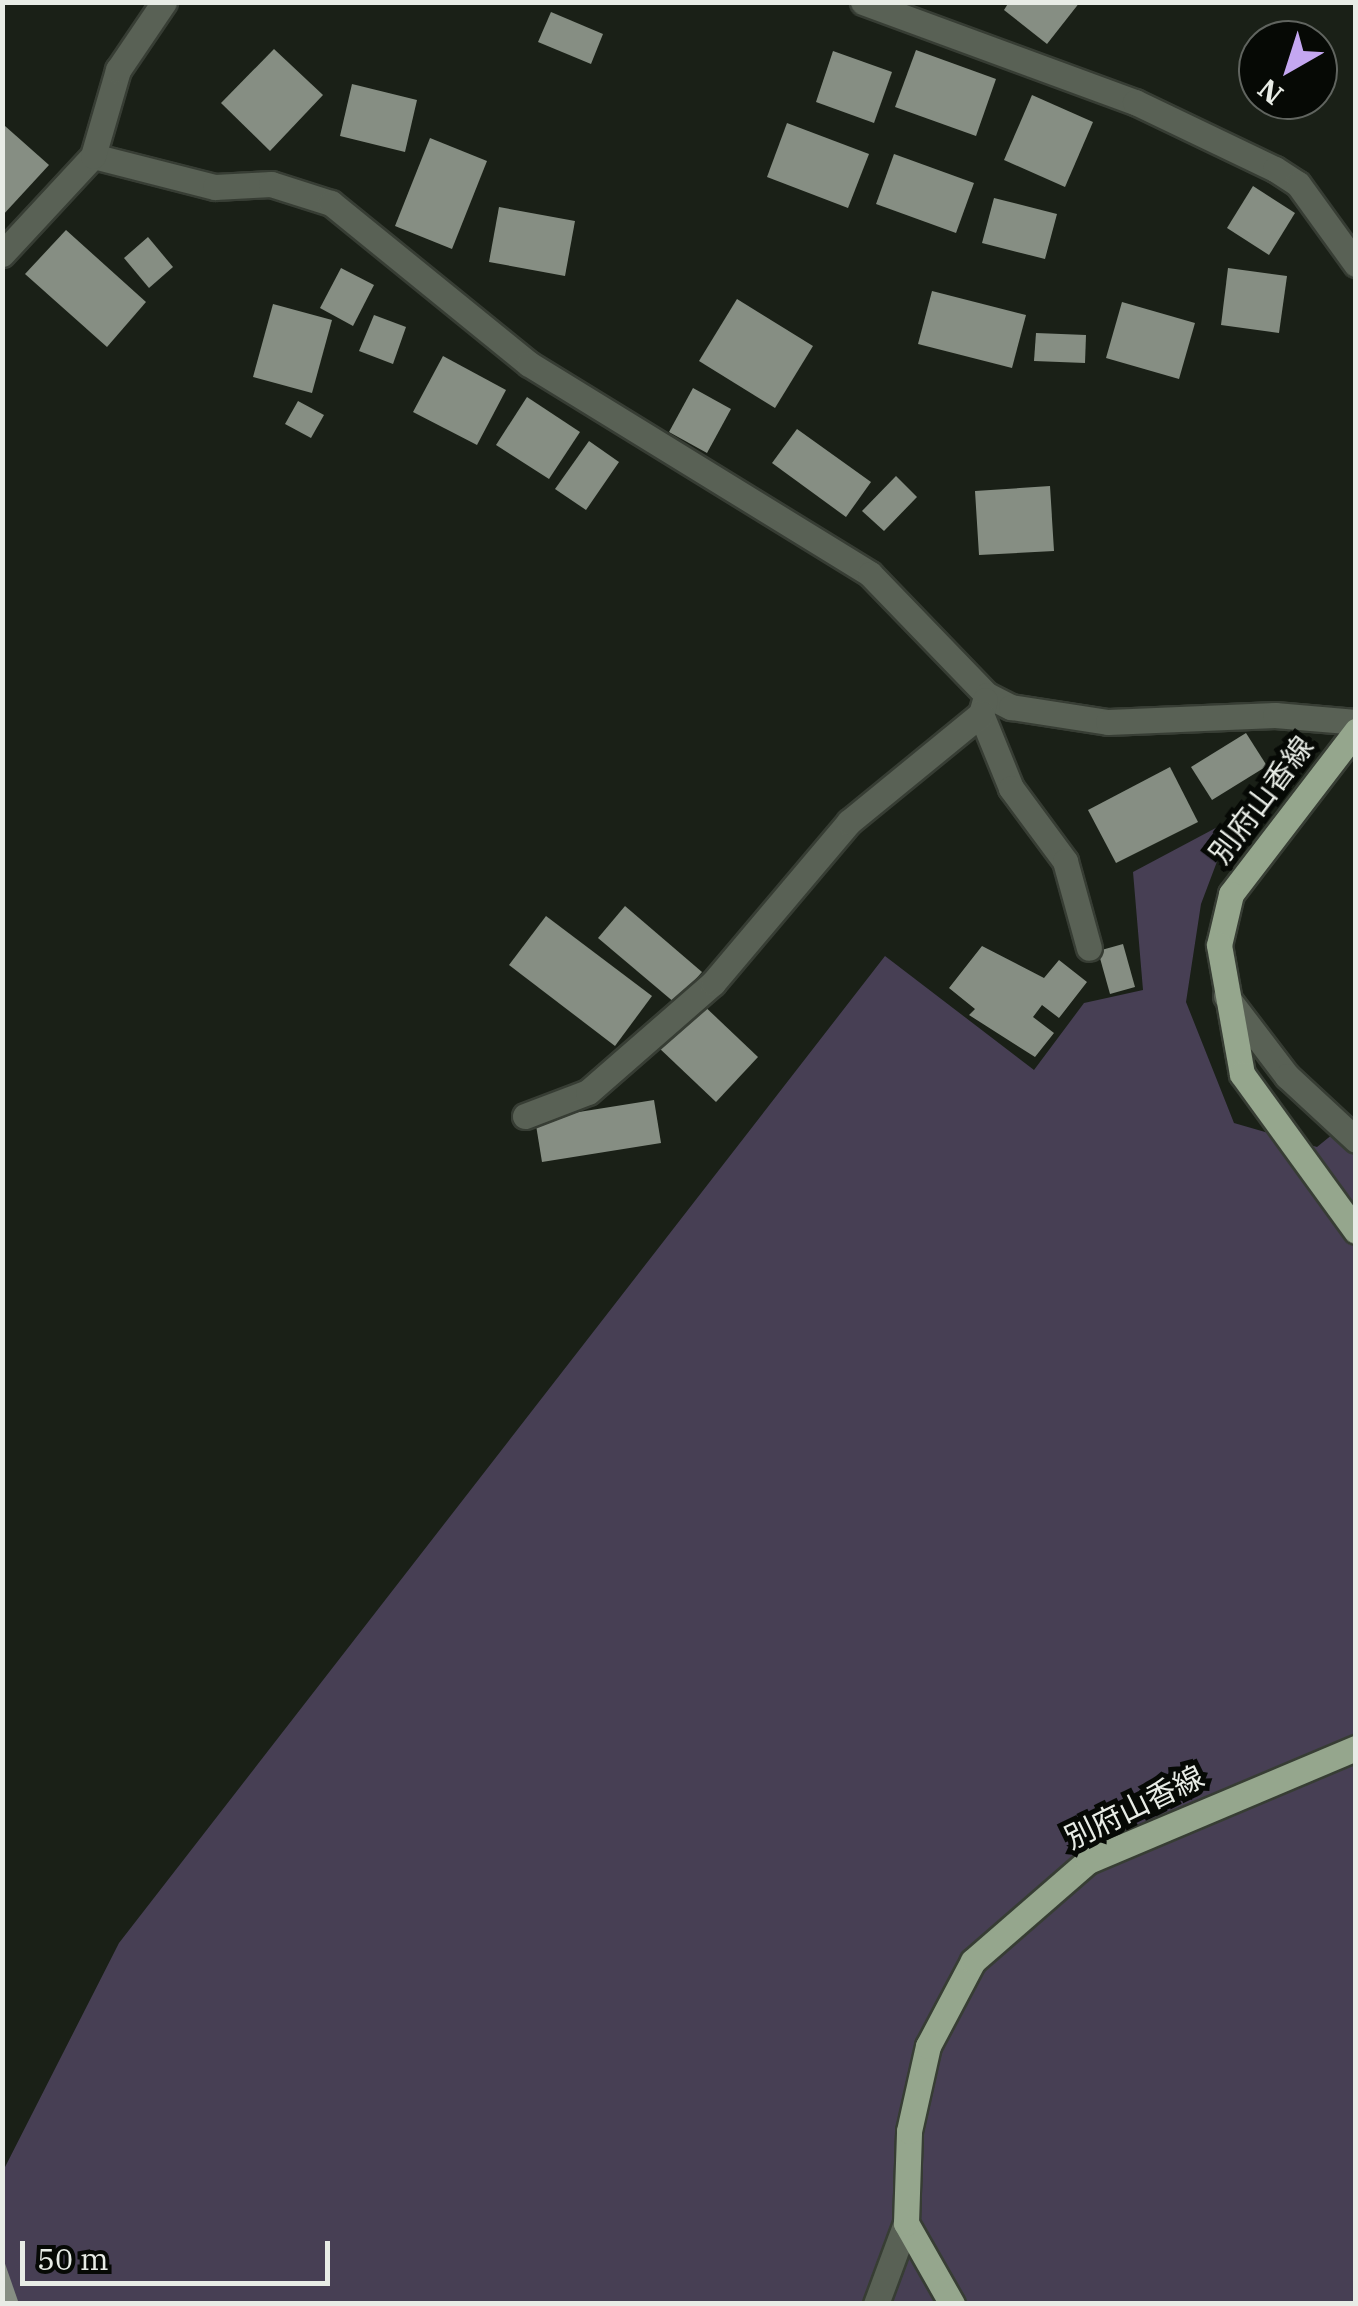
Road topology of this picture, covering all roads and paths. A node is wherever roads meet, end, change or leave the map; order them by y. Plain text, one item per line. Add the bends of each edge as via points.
1 (164, 2) edge
2 (863, 2) edge
3 (93, 156) junction
4 (2, 254) edge
5 (1356, 264) edge
6 (984, 704) junction
7 (1356, 722) edge
8 (1356, 731) edge
9 (1090, 948) dead end
10 (1223, 992) junction
11 (525, 1116) dead end
12 (1356, 1140) edge
13 (1356, 1232) edge
14 (1356, 1748) edge
15 (906, 2223) junction
16 (876, 2304) edge
17 (952, 2304) edge

1 - 3 street via 118,70
2 - 5 street via 1135,102 1275,169 1298,184
3 - 4 street
3 - 6 street via 214,187 271,184 332,203 528,364 870,574
6 - 7 street via 1089,721
6 - 9 street via 1011,788 1065,861
6 - 11 street via 849,822 687,1005 588,1092
8 - 10 main road, 別府山香線 via 1231,894 1219,945
10 - 12 street via 1287,1076
10 - 13 main road, 別府山香線 via 1242,1074
14 - 15 main road, 別府山香線 via 1144,1832 1012,1918 973,1961 928,2046 908,2131
15 - 16 street
15 - 17 main road

